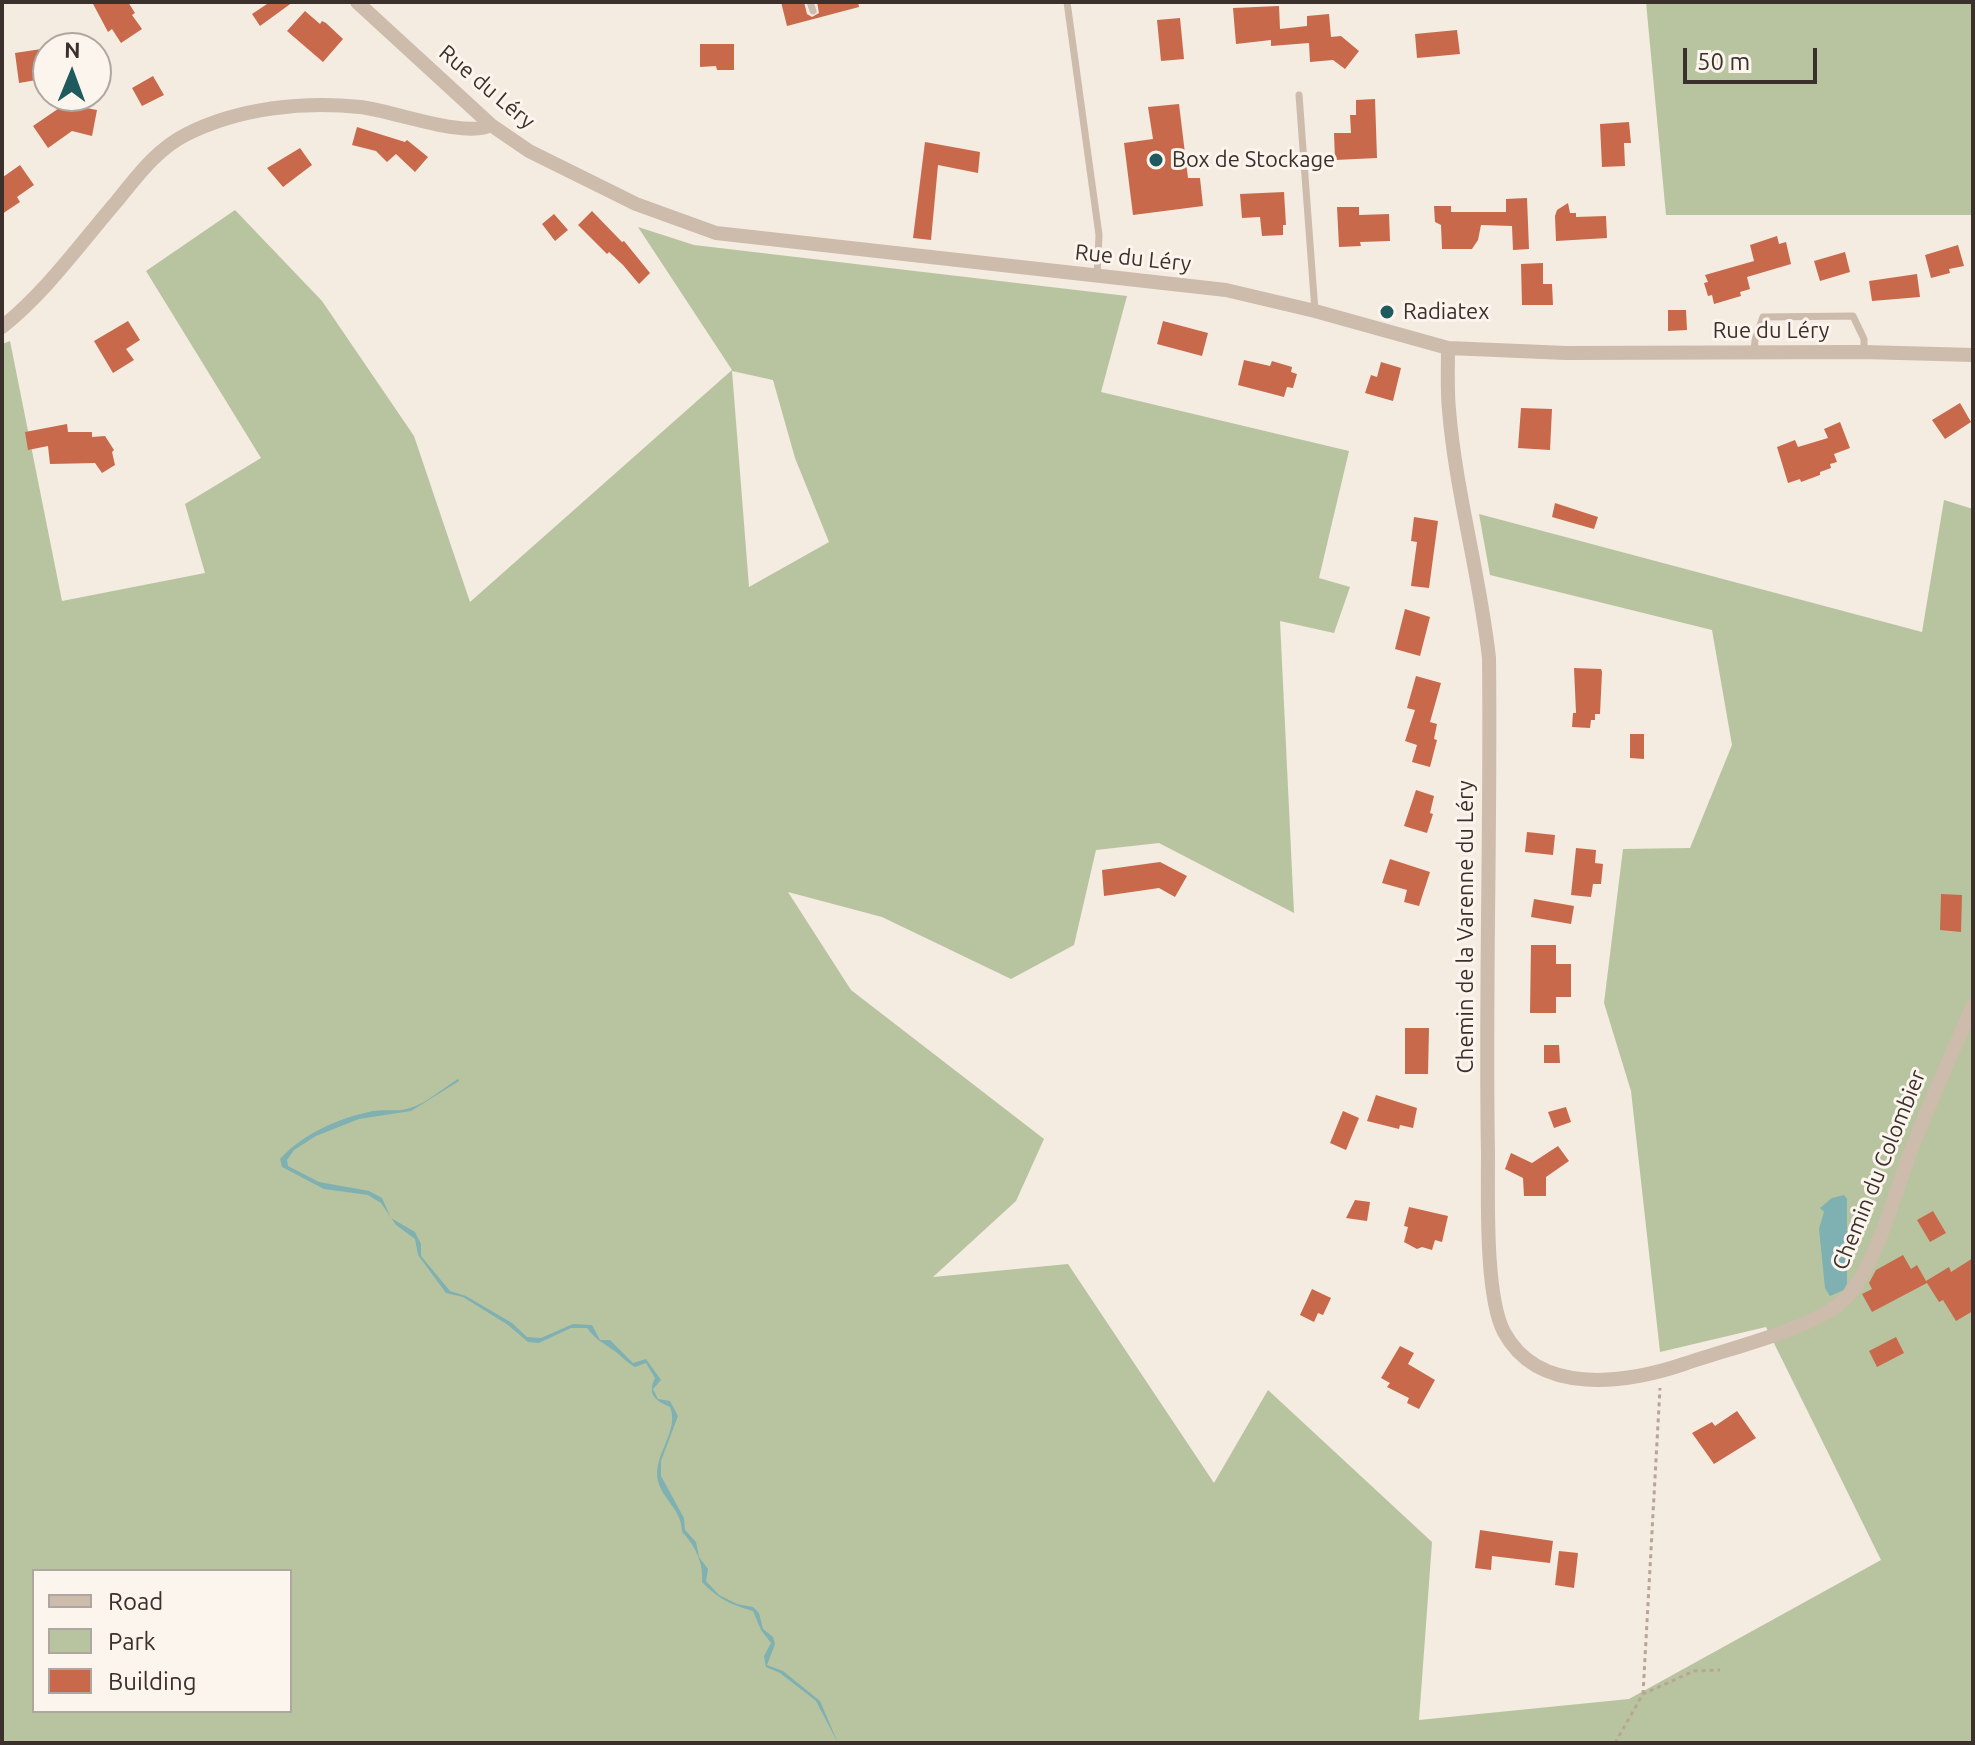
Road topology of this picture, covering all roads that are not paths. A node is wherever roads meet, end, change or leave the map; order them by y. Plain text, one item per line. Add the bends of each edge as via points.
1 (357, 2) edge
2 (1067, 2) edge
3 (1299, 95) dead end
4 (491, 125) junction
5 (1097, 276) junction
6 (1315, 311) junction
7 (2, 327) edge
8 (1448, 348) junction
9 (1864, 352) junction
10 (1754, 353) junction
11 (1973, 355) edge
12 (1973, 1005) edge
13 (1661, 1372) joint

1 - 4 street, Rue du Léry
2 - 5 lane via 1099,235
3 - 6 lane
4 - 5 street, Rue du Léry via 529,151 636,204 716,233
4 - 7 street via 449,126 364,107 323,104 227,119 186,135 152,158 32,301
5 - 6 street, Rue du Léry via 1226,290
6 - 8 street, Rue du Léry
8 - 10 street, Rue du Léry
8 - 13 street, Chemin de la Varenne du Léry via 1448,409 1489,658 1486,1007 1489,1228 1496,1310 1504,1333 1521,1353 1570,1379 1615,1381
9 - 10 street, Rue du Léry
9 - 10 lane via 1853,316 1838,316 1763,317
9 - 11 street, Rue du Léry
12 - 13 street, Chemin du Colombier via 1858,1283 1840,1304 1813,1320

